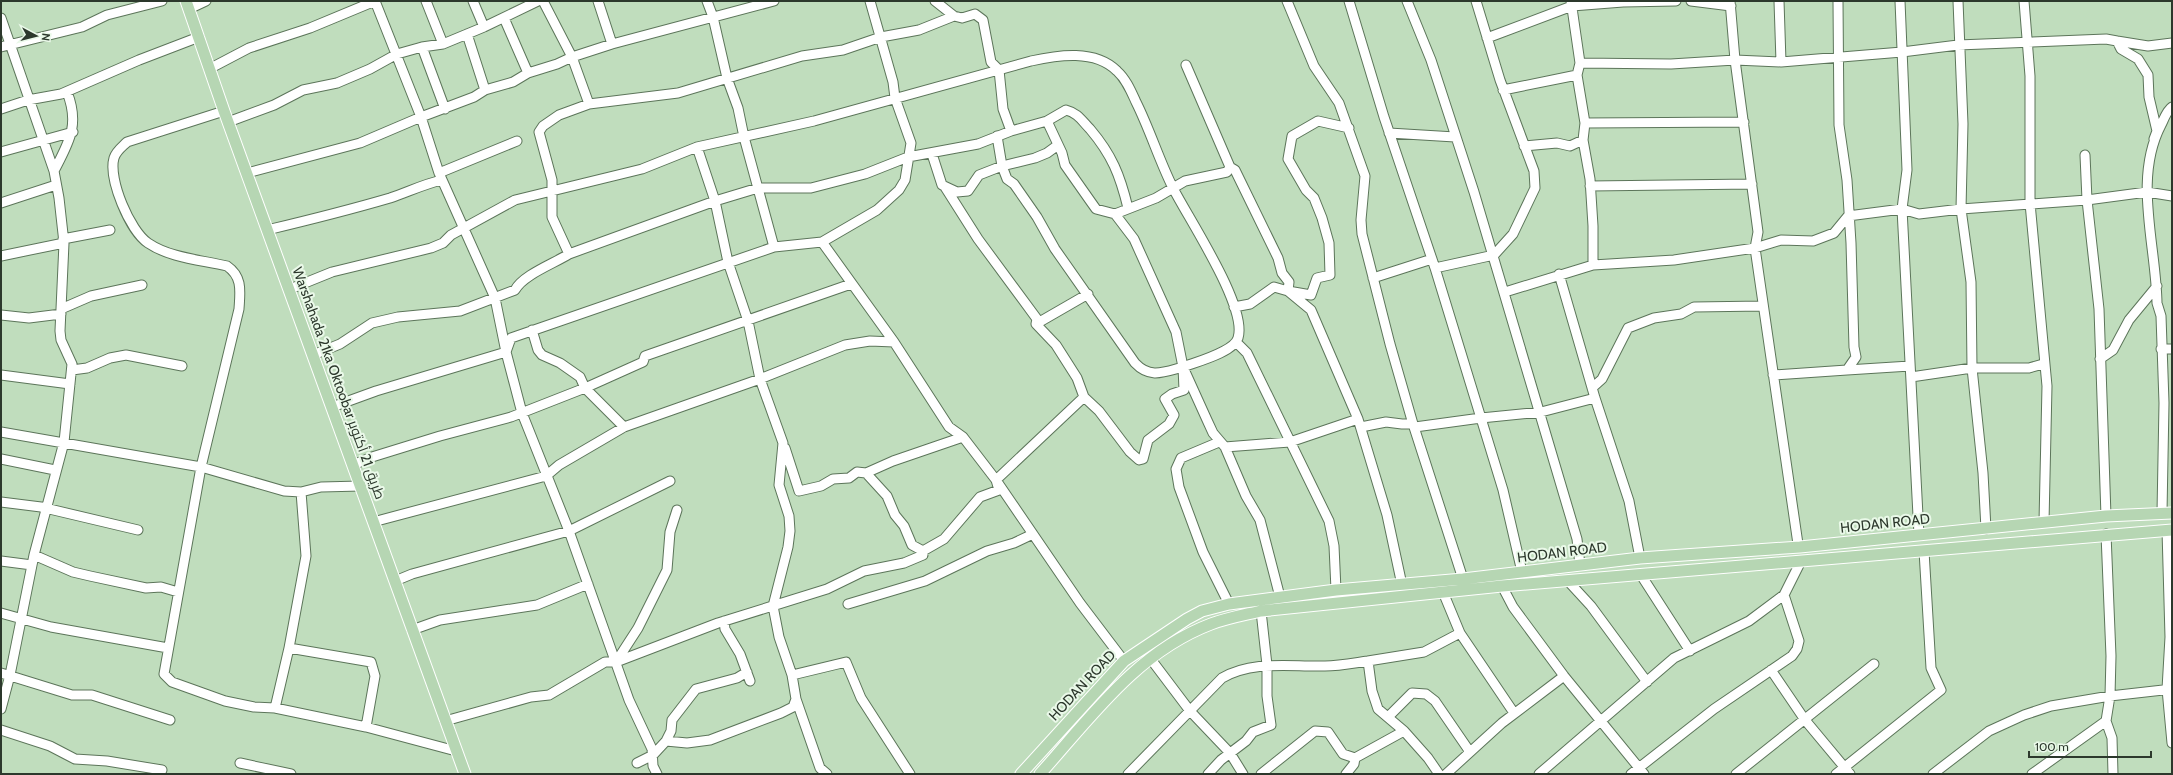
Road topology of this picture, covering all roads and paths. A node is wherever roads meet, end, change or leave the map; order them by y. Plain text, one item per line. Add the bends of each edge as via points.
1 (162, 1) edge
2 (206, 1) edge
3 (375, 1) edge
4 (426, 1) edge
5 (473, 1) edge
6 (538, 1) edge
7 (543, 1) edge
8 (598, 1) edge
9 (707, 1) edge
10 (774, 1) edge
11 (870, 1) edge
12 (935, 1) edge
13 (1287, 1) edge
14 (1349, 1) edge
15 (1407, 1) edge
16 (1476, 1) edge
17 (1676, 1) edge
18 (1691, 1) edge
19 (1779, 1) edge
20 (1838, 1) edge
21 (1900, 1) edge
22 (1958, 1) edge
23 (2024, 1) edge
24 (1571, 3) edge
25 (1730, 3) edge
26 (188, 5) edge
27 (954, 16) junction
28 (713, 17) junction
29 (1, 18) edge
30 (504, 18) junction
31 (484, 27) junction
32 (467, 34) junction
33 (198, 37) junction
34 (881, 37) junction
35 (1487, 38) junction
36 (2117, 41) junction
37 (2027, 42) junction
38 (2172, 43) edge
39 (443, 44) junction
40 (612, 44) junction
41 (1958, 45) junction
42 (6, 46) edge
43 (422, 47) junction
44 (1902, 52) junction
45 (397, 54) junction
46 (572, 57) junction
47 (1840, 57) junction
48 (1735, 60) junction
49 (1781, 62) junction
50 (1580, 64) junction
51 (1186, 65) dead end
52 (209, 69) junction
53 (1000, 70) junction
54 (528, 73) junction
55 (1577, 75) junction
56 (727, 78) junction
57 (485, 90) junction
58 (1504, 90) junction
59 (67, 92) junction
60 (895, 98) junction
61 (28, 100) junction
62 (589, 104) junction
63 (2172, 107) edge
64 (1, 109) edge
65 (445, 109) junction
66 (224, 111) junction
67 (421, 117) junction
68 (1047, 121) junction
69 (228, 122) junction
70 (1744, 122) junction
71 (1585, 123) junction
72 (1349, 128) junction
73 (1012, 131) junction
74 (73, 132) junction
75 (1389, 134) junction
76 (997, 136) junction
77 (744, 137) junction
78 (1455, 137) junction
79 (2154, 139) junction
80 (1583, 140) junction
81 (43, 141) junction
82 (517, 141) dead end
83 (1058, 145) junction
84 (1524, 146) junction
85 (697, 147) junction
86 (1, 152) edge
87 (932, 154) junction
88 (2085, 155) dead end
89 (908, 157) junction
90 (1002, 166) junction
91 (1230, 167) junction
92 (54, 171) junction
93 (246, 173) junction
94 (440, 176) junction
95 (1752, 184) junction
96 (56, 185) junction
97 (1590, 186) junction
98 (945, 187) junction
99 (758, 188) junction
100 (1173, 188) junction
101 (552, 192) junction
102 (2147, 192) junction
103 (2172, 196) edge
104 (2087, 200) junction
105 (715, 201) junction
106 (1, 203) edge
107 (2030, 203) junction
108 (1128, 208) junction
109 (1902, 209) junction
110 (1961, 209) junction
111 (1115, 214) junction
112 (1848, 216) junction
113 (465, 229) junction
114 (110, 230) dead end
115 (267, 230) junction
116 (63, 241) junction
117 (822, 242) junction
118 (774, 247) junction
119 (1755, 248) junction
120 (568, 254) junction
121 (1494, 255) junction
122 (1, 256) edge
123 (728, 262) junction
124 (1434, 263) junction
125 (1593, 264) junction
126 (1559, 274) junction
127 (1373, 278) junction
128 (851, 284) junction
129 (142, 285) dead end
130 (2157, 286) junction
131 (290, 289) junction
132 (1288, 291) junction
133 (1505, 292) junction
134 (1088, 294) junction
135 (495, 298) junction
136 (1763, 306) junction
137 (1234, 307) junction
138 (61, 311) junction
139 (1, 315) edge
140 (748, 321) junction
141 (1036, 324) junction
142 (532, 330) junction
143 (894, 342) junction
144 (1237, 343) junction
145 (2161, 349) junction
146 (2172, 349) edge
147 (506, 352) junction
148 (313, 355) junction
149 (2100, 359) junction
150 (2043, 364) junction
151 (182, 366) dead end
152 (1910, 366) junction
153 (1184, 367) junction
154 (1972, 368) junction
155 (72, 370) junction
156 (1847, 370) junction
157 (1, 375) edge
158 (1773, 375) junction
159 (1911, 377) junction
160 (760, 379) junction
161 (70, 384) junction
162 (585, 388) junction
163 (1592, 388) junction
164 (1084, 398) junction
165 (1595, 398) junction
166 (332, 407) junction
167 (1541, 412) junction
168 (522, 413) junction
169 (1480, 418) junction
170 (1360, 423) junction
171 (1414, 425) junction
172 (624, 427) junction
173 (1, 432) edge
174 (963, 437) junction
175 (782, 439) junction
176 (64, 442) junction
177 (1290, 442) junction
178 (1222, 444) junction
179 (1, 459) edge
180 (353, 465) junction
181 (201, 467) junction
182 (55, 470) junction
183 (866, 472) junction
184 (546, 476) junction
185 (996, 480) junction
186 (670, 481) dead end
187 (360, 486) junction
188 (301, 492) junction
189 (1, 502) edge
190 (46, 508) junction
191 (677, 510) dead end
192 (2167, 513) edge
193 (2106, 516) junction
194 (373, 522) junction
195 (2044, 522) junction
196 (1986, 529) junction
197 (138, 530) dead end
198 (2170, 530) edge
199 (569, 531) junction
200 (1033, 534) junction
201 (1919, 534) junction
202 (2106, 534) junction
203 (1800, 547) junction
204 (923, 551) junction
205 (1924, 551) junction
206 (34, 555) junction
207 (1640, 558) junction
208 (1, 561) edge
209 (1801, 561) junction
210 (32, 565) junction
211 (1580, 565) junction
212 (1522, 572) junction
213 (1641, 574) junction
214 (1463, 579) junction
215 (395, 581) junction
216 (1568, 581) junction
217 (588, 584) junction
218 (1402, 585) junction
219 (1502, 586) junction
220 (1336, 590) junction
221 (178, 592) junction
222 (1442, 592) junction
223 (1784, 595) junction
224 (1280, 596) junction
225 (848, 604) dead end
226 (1229, 604) junction
227 (773, 606) junction
228 (1261, 611) junction
229 (1, 613) edge
230 (21, 619) junction
231 (724, 621) junction
232 (412, 630) junction
233 (1460, 633) junction
234 (168, 648) junction
235 (289, 648) junction
236 (1690, 651) junction
237 (1150, 658) junction
238 (1124, 661) junction
239 (1368, 661) junction
240 (616, 662) junction
241 (1874, 664) dead end
242 (1268, 665) junction
243 (1771, 670) junction
244 (6, 674) edge
245 (792, 675) junction
246 (1564, 676) junction
247 (1647, 682) junction
248 (2170, 689) edge
249 (2110, 696) junction
250 (796, 699) junction
251 (275, 708) junction
252 (1, 709) edge
253 (1190, 711) junction
254 (1514, 713) junction
255 (1388, 717) junction
256 (170, 720) dead end
257 (1805, 720) junction
258 (445, 721) junction
259 (2106, 721) junction
260 (1600, 722) junction
261 (366, 727) junction
262 (1, 730) edge
263 (1404, 731) junction
264 (666, 740) junction
265 (2172, 743) edge
266 (456, 751) junction
267 (1470, 752) junction
268 (1230, 753) junction
269 (653, 755) junction
270 (1355, 758) junction
271 (240, 763) dead end
272 (637, 763) dead end
273 (162, 770) dead end
274 (1641, 770) edge
275 (1847, 771) edge
276 (822, 773) edge
277 (291, 774) edge
278 (464, 774) edge
279 (657, 774) edge
280 (910, 774) edge
281 (1021, 774) edge
282 (1040, 774) edge
283 (1128, 774) edge
284 (1208, 774) edge
285 (1243, 774) edge
286 (1261, 774) edge
287 (1346, 774) edge
288 (1439, 774) edge
289 (1446, 774) edge
290 (1539, 774) edge
291 (1631, 774) edge
292 (1736, 774) edge
293 (1836, 774) edge
294 (1933, 774) edge
295 (2032, 774) edge
296 (2113, 774) edge

1 - 42 street via 108,15 82,27
2 - 26 street
3 - 45 street
3 - 52 street via 310,28 249,48
4 - 39 street
5 - 31 street
6 - 30 street
7 - 46 street
8 - 40 street
9 - 28 street
10 - 28 street
11 - 34 street
12 - 27 street
13 - 72 street via 1314,66 1339,103
14 - 75 street
15 - 78 street via 1431,60
16 - 35 street
17 - 24 street
18 - 25 street
19 - 49 street
20 - 47 street
21 - 44 street
22 - 41 street
23 - 37 street
24 - 35 street
24 - 50 street
25 - 48 street
26 - 33 main road, Warshahada 21ka Oktoobar طريق 21 أكتوبر
27 - 34 street via 919,30
27 - 53 street via 962,18 975,14 983,20 991,62
28 - 40 street
28 - 56 street
29 - 42 street
30 - 31 street
30 - 54 street
31 - 32 street
32 - 39 street
32 - 57 street
33 - 52 main road, Warshahada 21ka Oktoobar طريق 21 أكتوبر
33 - 59 street
34 - 56 street via 843,50 802,56
34 - 60 street
35 - 58 street
36 - 37 street via 2106,39
36 - 38 street via 2148,46
36 - 79 street via 2121,49 2138,59 2148,75 2149,98 2157,131
37 - 41 street
37 - 107 street via 2030,76
39 - 43 street
40 - 46 street
41 - 44 street
41 - 110 street via 1962,124
42 - 61 street
43 - 45 street
43 - 65 street
44 - 47 street
44 - 109 street via 1907,170
45 - 67 street
45 - 69 street via 337,83 303,90 274,105
46 - 54 street
46 - 62 street
47 - 49 street
47 - 112 street via 1839,125 1847,180
48 - 49 street
48 - 50 street via 1670,64
48 - 70 street
50 - 55 street
51 - 91 street
52 - 66 main road, Warshahada 21ka Oktoobar طريق 21 أكتوبر
53 - 60 street
53 - 73 street via 1003,109
53 - 100 street via 1053,56 1070,55 1092,57 1117,70 1127,83 1146,122
54 - 57 street via 513,82
55 - 58 street
55 - 71 street
56 - 62 street via 678,93
56 - 77 street via 738,108
57 - 65 street
58 - 84 street
59 - 61 street
59 - 74 street via 71,102
60 - 77 street
60 - 89 street via 911,143
61 - 64 street
61 - 81 street
62 - 101 street via 559,115 539,132 552,180
63 - 79 street
65 - 67 street
66 - 69 main road, Warshahada 21ka Oktoobar طريق 21 أكتوبر
66 - 181 street via 127,142 117,151 113,166 115,184 127,216 148,243 174,254 227,266 233,270 240,285 239,309
67 - 93 street via 360,143
67 - 94 street
68 - 73 street
68 - 83 street
68 - 108 street via 1066,110 1079,116 1116,165
69 - 93 main road, Warshahada 21ka Oktoobar طريق 21 أكتوبر
70 - 71 street
70 - 95 street
71 - 80 street
72 - 127 street via 1365,176 1362,234
72 - 132 street via 1318,121 1292,136 1288,159 1306,190 1314,198 1324,224 1329,243 1330,275 1316,278 1311,295
73 - 76 street
74 - 81 street
74 - 92 street
75 - 78 street
75 - 124 street
76 - 87 street via 978,144
76 - 90 street
77 - 85 street
77 - 99 street
78 - 121 street
79 - 102 street via 2150,153
80 - 84 street via 1570,146 1557,143
80 - 97 street
81 - 86 street
81 - 92 street
82 - 94 street
83 - 90 street via 1035,158
83 - 111 street via 1065,165 1096,209
84 - 121 street via 1534,171 1535,188 1513,234
85 - 101 street via 642,169
85 - 105 street
87 - 89 street
87 - 98 street via 942,185
88 - 104 street
89 - 99 street via 865,174 811,188
89 - 117 street via 904,180 899,190 877,210
90 - 98 street via 979,175 968,191 957,192
90 - 134 street via 1007,179 1014,184 1037,217 1055,250
91 - 100 street via 1227,172 1185,181
91 - 132 street via 1235,170 1246,190 1278,258 1282,273 1289,282
92 - 96 street
93 - 115 main road, Warshahada 21ka Oktoobar طريق 21 أكتوبر
94 - 113 street
94 - 115 street via 406,193 328,216
95 - 97 street
95 - 119 street via 1758,232
96 - 106 street
96 - 116 street
97 - 125 street
98 - 141 street via 978,239 1037,319
99 - 105 street
99 - 118 street
100 - 108 street via 1156,198
100 - 137 street via 1203,242
101 - 113 street via 515,200
101 - 120 street via 552,217
102 - 103 street
102 - 104 street
102 - 130 street
104 - 107 street
104 - 149 street via 2099,309
105 - 120 street
105 - 123 street
107 - 110 street
107 - 150 street
108 - 111 street
109 - 110 street via 1919,214
109 - 112 street
109 - 152 street
110 - 154 street via 1971,282
111 - 153 street via 1134,239 1165,307 1176,332
112 - 119 street via 1834,233 1825,237 1808,242 1780,240
112 - 156 street via 1852,250 1856,357
113 - 131 street via 431,248 332,272
113 - 135 street
114 - 116 street
115 - 131 main road, Warshahada 21ka Oktoobar طريق 21 أكتوبر
116 - 122 street
116 - 138 street
117 - 118 street
117 - 128 street
118 - 123 street
119 - 125 street via 1674,260
119 - 136 street
120 - 135 street via 528,276 515,290
121 - 124 street
121 - 133 street
123 - 140 street
123 - 142 street
124 - 127 street
124 - 169 street
125 - 126 street
126 - 133 street
126 - 163 street
127 - 171 street
128 - 140 street
128 - 143 street
129 - 138 street via 91,296
130 - 145 street via 2157,303 2161,316
130 - 149 street via 2129,320 2112,350
131 - 148 main road, Warshahada 21ka Oktoobar طريق 21 أكتوبر
132 - 137 street via 1274,287 1250,304
132 - 170 street via 1310,310
133 - 167 street
134 - 141 street
134 - 153 street via 1117,339 1142,371 1150,373
135 - 147 street
135 - 148 street via 460,310 398,316 372,323 340,344
136 - 158 street
136 - 163 street via 1694,307 1682,314 1654,318 1628,328 1602,379
137 - 144 street via 1238,323
138 - 139 street via 29,318
138 - 155 street via 61,340 71,358
140 - 160 street
140 - 162 street via 645,356 643,362
141 - 164 street via 1056,345 1077,378
142 - 147 street via 511,338
142 - 162 street via 542,355 560,363 580,377
143 - 160 street via 870,341 846,345
143 - 174 street via 949,426
144 - 153 street via 1217,355
144 - 177 street via 1247,353
145 - 146 street
145 - 192 street
147 - 166 street
147 - 168 street
148 - 166 main road, Warshahada 21ka Oktoobar طريق 21 أكتوبر
149 - 193 street
150 - 154 street via 2029,368
150 - 195 street via 2047,386
151 - 155 street via 126,355 110,358 87,368
152 - 156 street
152 - 159 street
153 - 164 street via 1184,390 1165,399 1174,415 1169,424 1148,440 1141,460 1134,456 1099,411
153 - 178 street via 1207,420
154 - 159 street
154 - 196 street
155 - 161 street
156 - 158 street
157 - 161 street
158 - 203 street
159 - 201 street
160 - 172 street
160 - 175 street
161 - 176 street
162 - 168 street
162 - 172 street
163 - 165 street
164 - 185 street
165 - 167 street
165 - 207 street via 1629,501
166 - 180 main road, Warshahada 21ka Oktoobar طريق 21 أكتوبر
167 - 169 street
167 - 211 street via 1577,539
168 - 180 street via 372,457
168 - 184 street
169 - 171 street
169 - 212 street via 1503,490
170 - 171 street
170 - 177 street
170 - 218 street via 1387,515
171 - 214 street
172 - 184 street via 559,464
173 - 176 street
174 - 183 street
174 - 185 street
175 - 183 street via 799,491 821,486 834,479 849,478 857,472
175 - 227 street via 779,485 789,516 790,530
176 - 181 street
176 - 182 street
177 - 178 street
177 - 220 street via 1329,521 1334,546
178 - 224 street via 1260,520
178 - 226 street via 1181,458 1176,469 1178,487 1203,552
179 - 182 street
180 - 187 main road, Warshahada 21ka Oktoobar طريق 21 أكتوبر
181 - 188 street via 284,491
181 - 221 street
182 - 190 street
183 - 204 street via 886,496 912,545
184 - 194 street
184 - 199 street
185 - 200 street
185 - 204 street via 999,490 980,497 944,539
186 - 199 street
187 - 188 street via 321,487
187 - 194 main road, Warshahada 21ka Oktoobar طريق 21 أكتوبر
188 - 235 street via 306,556
189 - 190 street
190 - 197 street
190 - 206 street
191 - 240 street via 670,532 667,570 638,628
192 - 193 main road, HODAN ROAD
193 - 195 main road, HODAN ROAD
194 - 215 main road, Warshahada 21ka Oktoobar طريق 21 أكتوبر
195 - 196 main road, HODAN ROAD
196 - 201 main road, HODAN ROAD
198 - 202 main road, HODAN ROAD
198 - 248 street
199 - 215 street via 412,574
199 - 217 street
200 - 225 street via 1014,543 986,551 925,581
200 - 238 street
201 - 203 main road, HODAN ROAD
202 - 205 main road, HODAN ROAD
202 - 249 street via 2111,648
203 - 207 main road, HODAN ROAD
204 - 227 street via 923,555 914,560 864,571 832,588
205 - 209 main road, HODAN ROAD
205 - 275 street via 1931,668 1941,690
206 - 210 street
206 - 221 street via 73,572 146,588 161,587
207 - 211 main road, HODAN ROAD
208 - 210 street
209 - 213 main road, HODAN ROAD
209 - 223 street
210 - 230 street
211 - 212 main road, HODAN ROAD
212 - 214 main road, HODAN ROAD
213 - 216 main road, HODAN ROAD
213 - 236 street
214 - 218 main road, HODAN ROAD
215 - 232 main road, Warshahada 21ka Oktoobar طريق 21 أكتوبر
216 - 219 main road, HODAN ROAD
216 - 247 street via 1591,606
217 - 232 street via 537,605 440,620
217 - 240 street
218 - 220 main road, HODAN ROAD
219 - 222 main road, HODAN ROAD
219 - 246 street via 1513,607
220 - 224 main road, HODAN ROAD
221 - 234 street
222 - 228 main road, HODAN ROAD
222 - 233 street
223 - 236 street via 1749,621
223 - 243 street via 1799,641 1792,656
224 - 226 main road, HODAN ROAD
226 - 238 main road, HODAN ROAD via 1202,611 1187,619
227 - 231 street
227 - 245 street via 779,637
228 - 237 main road, HODAN ROAD via 1210,624 1181,638
228 - 242 street
229 - 230 street
230 - 234 street
230 - 244 street
231 - 240 street
231 - 264 street via 725,629 740,654 749,677 696,689 672,720 671,731
232 - 258 main road, Warshahada 21ka Oktoobar طريق 21 أكتوبر
233 - 239 street via 1424,652
233 - 254 street
234 - 251 street via 164,674 172,682 225,701
235 - 251 street
235 - 261 street via 371,662 375,676
236 - 247 street via 1674,658
237 - 253 street
237 - 282 main road, HODAN ROAD via 1106,698
238 - 281 main road, HODAN ROAD
239 - 242 street via 1327,666
239 - 255 street via 1372,691 1378,709
240 - 258 street via 605,662 549,695 531,697
240 - 269 street
241 - 257 street
242 - 253 street via 1232,672 1222,678
242 - 268 street via 1271,725 1254,732
243 - 257 street
243 - 274 street via 1708,714
244 - 252 street
244 - 256 street via 72,695 92,695
245 - 250 street
245 - 280 street via 846,662 861,698
246 - 254 street
246 - 260 street
247 - 260 street
248 - 249 street
248 - 265 street
249 - 259 street
249 - 294 street via 2050,706 2024,715 1988,731
250 - 264 street via 793,707 781,713 710,740 687,743
250 - 276 street
251 - 261 street
253 - 268 street
253 - 283 street
254 - 267 street
255 - 263 street
255 - 267 street via 1412,693 1426,694 1436,701
257 - 275 street
257 - 292 street
258 - 266 main road, Warshahada 21ka Oktoobar طريق 21 أكتوبر
259 - 295 street
259 - 296 street via 2112,738
260 - 274 street
260 - 290 street
261 - 266 street
262 - 273 street via 50,746 75,759
263 - 270 street
263 - 288 street
264 - 269 street
266 - 278 main road, Warshahada 21ka Oktoobar طريق 21 أكتوبر
267 - 289 street
268 - 284 street
268 - 285 street
269 - 272 street
269 - 279 street
270 - 286 street via 1343,754 1328,732 1315,731
270 - 287 street via 1354,764
271 - 277 street
274 - 291 street
275 - 293 street

